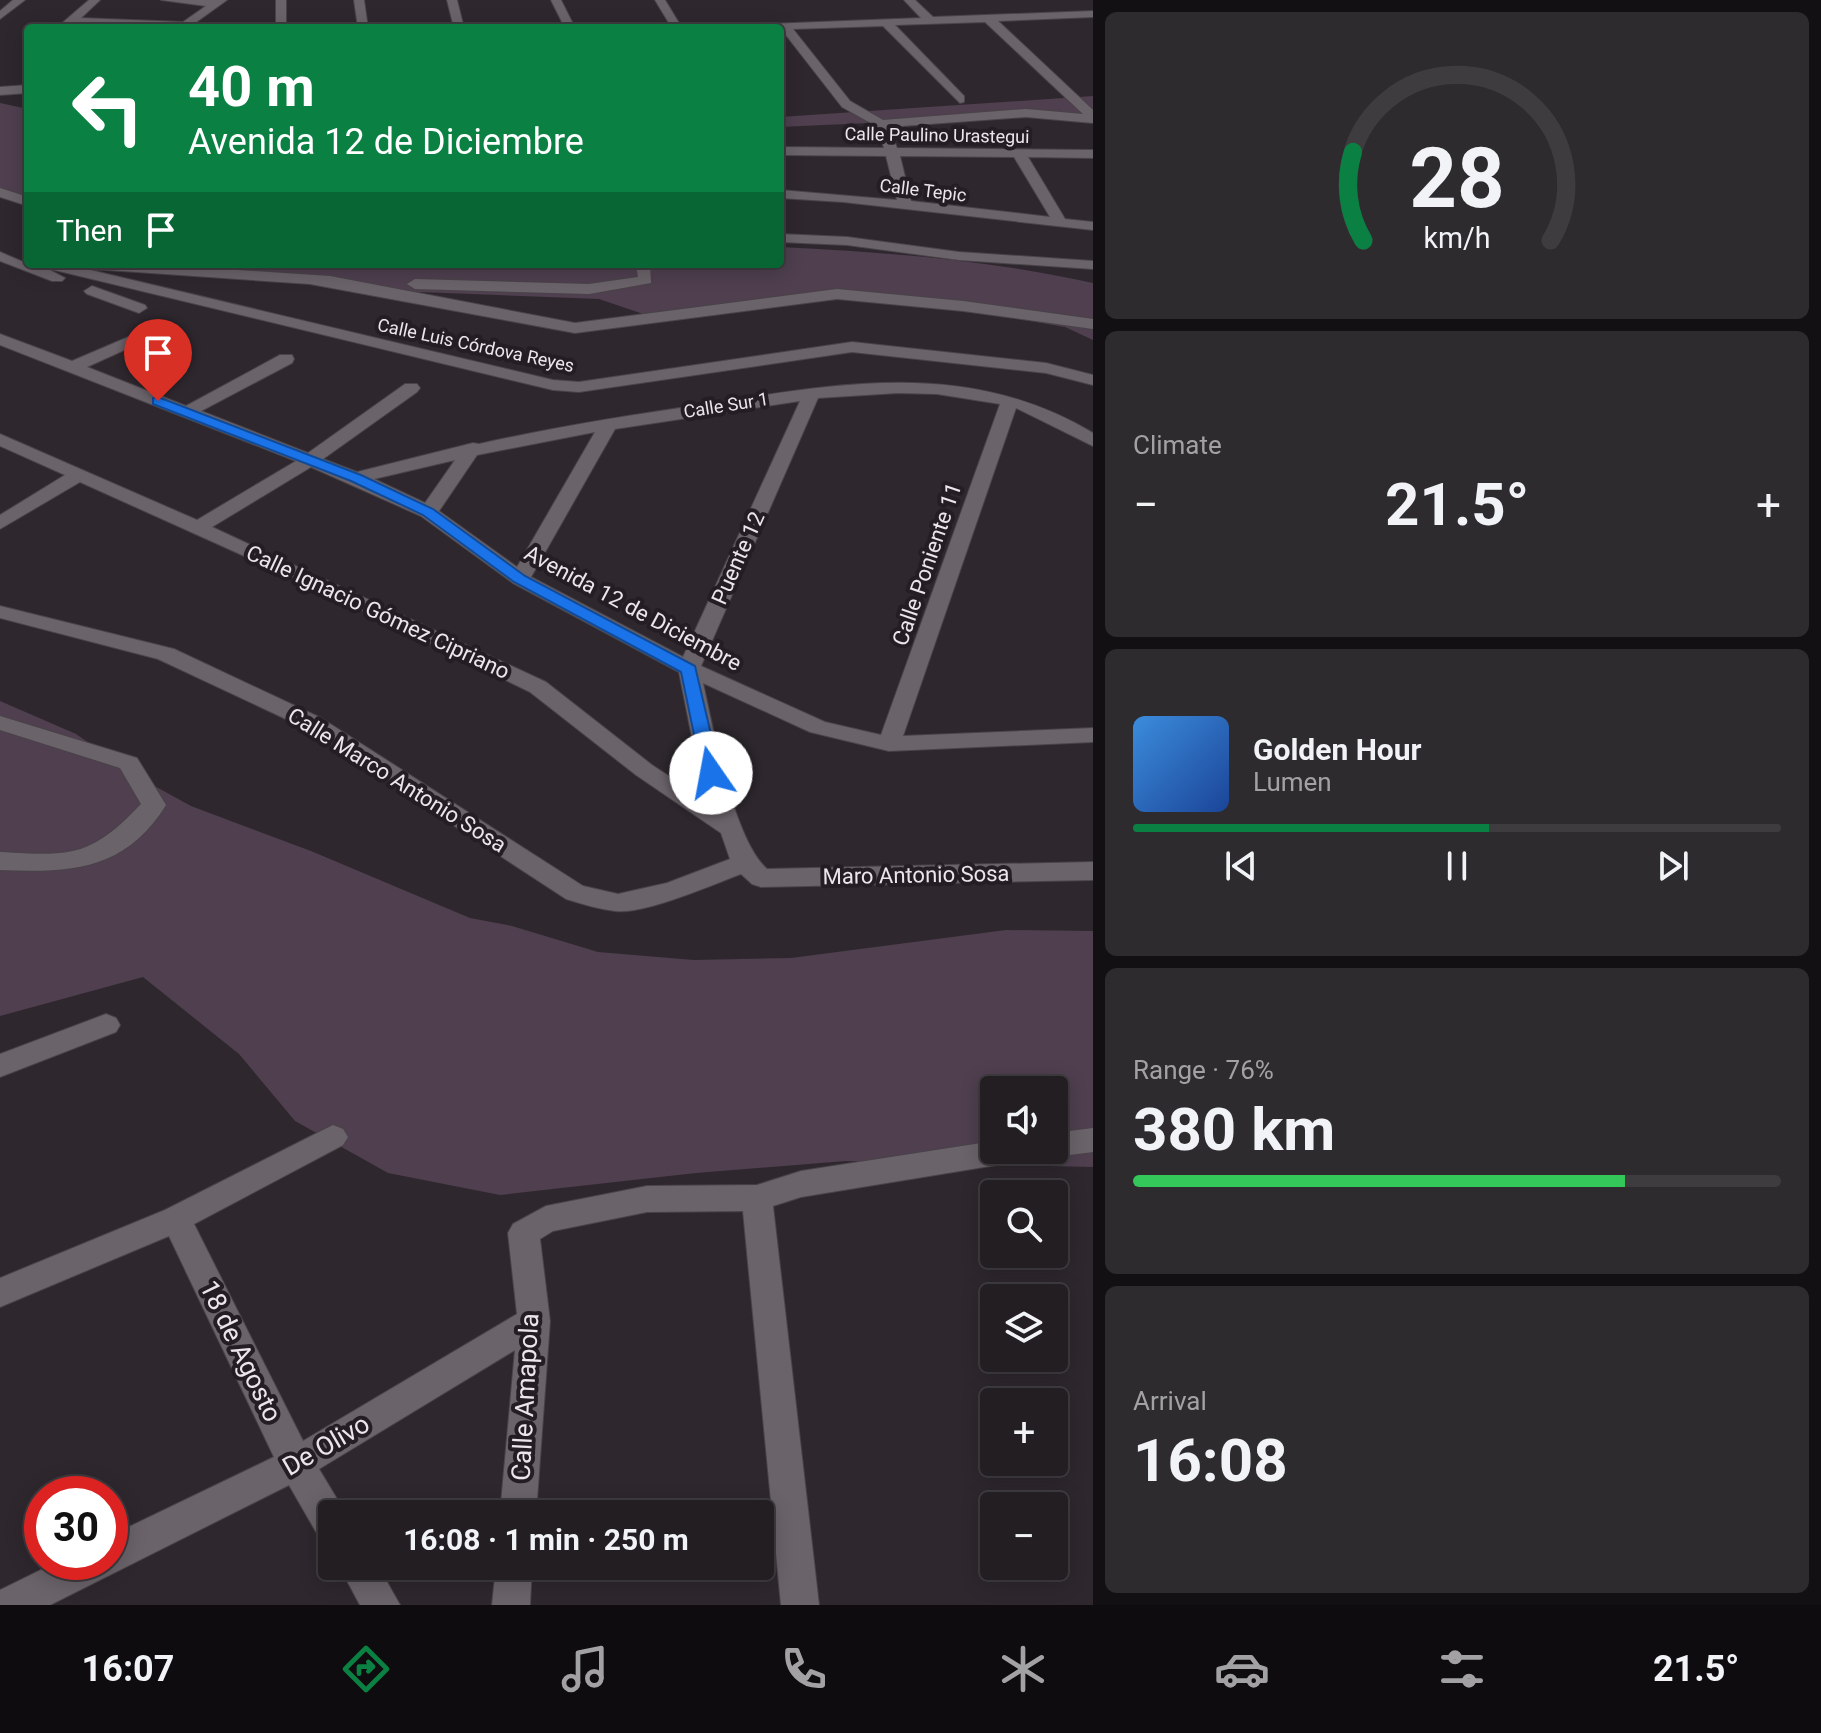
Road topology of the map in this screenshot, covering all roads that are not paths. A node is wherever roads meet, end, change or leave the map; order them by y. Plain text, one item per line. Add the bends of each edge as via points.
1 (20, 0) edge
2 (95, 0) edge
3 (166, 0) edge
4 (281, 0) edge
5 (359, 0) edge
6 (452, 0) edge
7 (556, 0) edge
8 (660, 0) edge
9 (909, 0) edge
10 (1014, 0) edge
11 (218, 2) edge
12 (0, 16) edge
13 (1034, 16) junction
14 (1091, 16) edge
15 (988, 18) junction
16 (930, 20) junction
17 (886, 22) junction
18 (67, 24) edge
19 (186, 24) edge
20 (281, 24) edge
21 (362, 24) edge
22 (458, 24) edge
23 (568, 24) edge
24 (675, 24) edge
25 (785, 26) joint
26 (24, 89) edge
27 (0, 91) edge
28 (960, 99) dead end
29 (1093, 118) edge
30 (881, 124) junction
31 (892, 152) junction
32 (1019, 154) junction
33 (1093, 154) edge
34 (784, 173) edge
35 (0, 192) edge
36 (24, 201) edge
37 (905, 204) junction
38 (1061, 224) junction
39 (1093, 226) edge
40 (784, 238) edge
41 (2, 257) edge
42 (24, 262) edge
43 (1093, 265) edge
44 (44, 268) edge
45 (51, 268) edge
46 (134, 268) edge
47 (273, 268) edge
48 (644, 268) edge
49 (291, 279) junction
50 (315, 281) junction
51 (139, 308) dead end
52 (1093, 324) edge
53 (147, 334) dead end
54 (0, 339) edge
55 (286, 359) dead end
56 (71, 368) junction
57 (1093, 380) edge
58 (411, 388) dead end
59 (812, 393) junction
60 (1010, 401) junction
61 (187, 412) junction
62 (609, 423) junction
63 (0, 439) edge
64 (1093, 441) edge
65 (473, 448) junction
66 (308, 461) junction
67 (77, 476) junction
68 (356, 478) junction
69 (428, 512) junction
70 (0, 523) edge
71 (198, 528) junction
72 (520, 579) junction
73 (0, 612) edge
74 (689, 669) junction
75 (0, 723) edge
76 (1093, 735) edge
77 (889, 744) junction
78 (731, 828) junction
79 (0, 861) edge
80 (744, 863) junction
81 (1093, 871) edge
82 (106, 1025) dead end
83 (0, 1066) edge
84 (333, 1137) dead end
85 (1093, 1140) edge
86 (1068, 1143) edge
87 (980, 1156) edge
88 (757, 1198) junction
89 (176, 1219) junction
90 (0, 1293) edge
91 (534, 1321) junction
92 (296, 1464) junction
93 (519, 1500) edge
94 (318, 1501) edge
95 (128, 1546) edge
96 (60, 1580) edge
97 (366, 1580) edge
98 (513, 1580) edge
99 (10, 1605) edge
100 (381, 1605) edge
101 (511, 1605) edge
102 (800, 1605) edge

1 - 12 street
2 - 18 street
3 - 11 street
4 - 20 street
5 - 21 street
6 - 22 street
7 - 23 street
8 - 24 street
9 - 16 street
10 - 13 street
11 - 19 street
13 - 14 street
13 - 15 street
15 - 16 street
15 - 29 street
16 - 17 street
17 - 25 street
17 - 28 street
25 - 30 street via 846,104
26 - 27 street
29 - 30 street via 1026,113
30 - 31 street
31 - 32 street, Calle Paulino Urastegui
31 - 34 street, Calle Paulino Urastegui
31 - 37 street
32 - 33 street, Calle Paulino Urastegui
32 - 38 street
34 - 37 street, Calle Tepic
35 - 36 street
37 - 38 street, Calle Tepic
38 - 39 street, Calle Tepic
40 - 43 street
41 - 42 street, Calle Luis Córdova Reyes
44 - 51 street
45 - 57 street, Calle Luis Córdova Reyes via 553,385 579,387 852,347 1046,368
46 - 49 street
47 - 49 street
48 - 50 street via 646,280 589,289
49 - 50 street
50 - 52 street via 575,328 837,294
53 - 56 street
54 - 56 street, Avenida 12 de Diciembre
55 - 61 street
56 - 61 street, Avenida 12 de Diciembre
58 - 66 street
59 - 60 street, Calle Sur 1 via 860,388
59 - 62 street, Calle Sur 1
59 - 74 street, Puente 12
60 - 64 street, Calle Sur 1
60 - 77 street, Calle Poniente 11
61 - 66 street, Avenida 12 de Diciembre
62 - 65 street, Calle Sur 1
62 - 72 street
63 - 67 street, Calle Ignacio Gómez Cipriano
65 - 68 street, Calle Sur 1
65 - 69 street
66 - 68 street, Avenida 12 de Diciembre
66 - 71 street
67 - 70 street
67 - 71 street, Calle Ignacio Gómez Cipriano
68 - 69 street, Avenida 12 de Diciembre
69 - 72 street, Avenida 12 de Diciembre
71 - 78 street, Calle Ignacio Gómez Cipriano via 538,687 644,770
72 - 74 street, Avenida 12 de Diciembre
73 - 80 street, Calle Marco Antonio Sosa via 166,654 313,723 575,893 618,903 672,891
74 - 77 street, Avenida 12 de Diciembre via 818,727
74 - 78 street via 711,773
75 - 79 street via 129,763 154,805 129,833 90,859 68,864
76 - 77 street, Avenida 12 de Diciembre
78 - 80 street
80 - 81 street, Maro Antonio Sosa via 761,878
82 - 83 street
84 - 89 street
85 - 86 street
87 - 88 street via 801,1184
88 - 91 street, Calle Amapola via 647,1199 546,1219 524,1233
88 - 102 street
89 - 90 street
89 - 92 street, 18 de Agosto
91 - 92 street, De Olivo
91 - 93 street, Calle Amapola
92 - 94 street, 18 de Agosto
92 - 95 street, De Olivo
96 - 99 street
97 - 100 street
98 - 101 street

